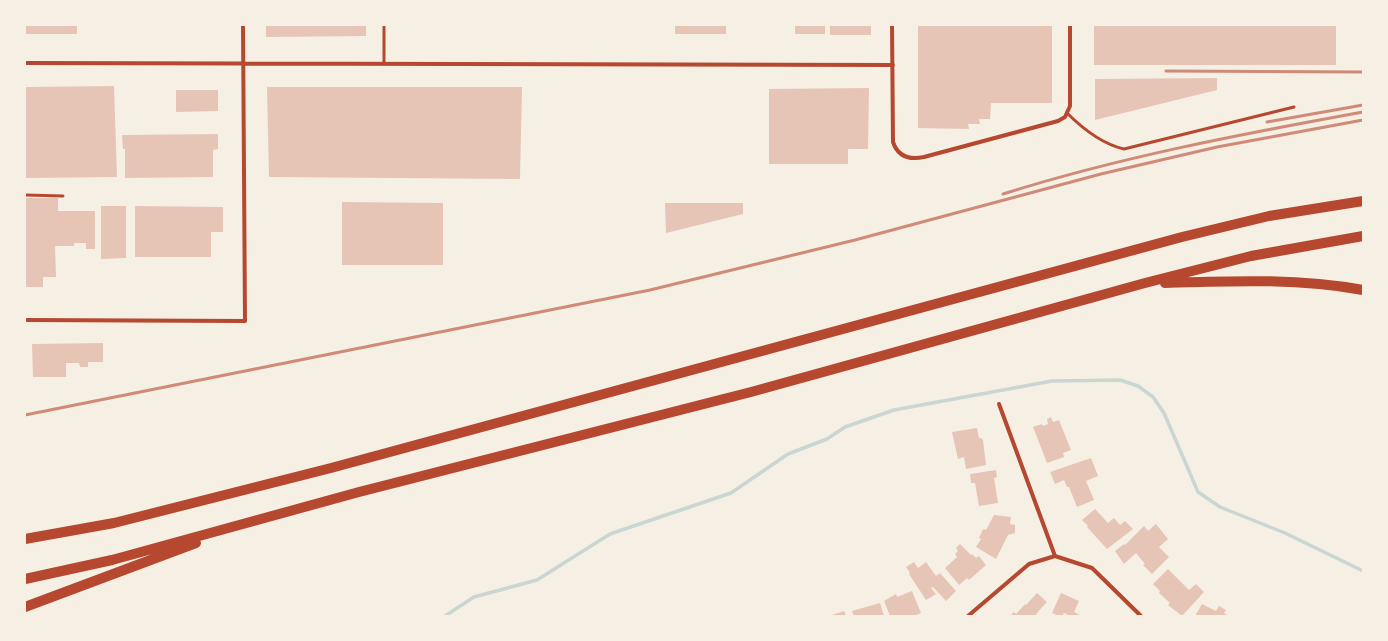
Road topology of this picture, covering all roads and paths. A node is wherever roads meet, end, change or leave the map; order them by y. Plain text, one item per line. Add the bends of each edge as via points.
1 (243, 25) edge
2 (384, 25) edge
3 (892, 25) edge
4 (1070, 25) edge
5 (25, 64) edge
6 (244, 64) junction
7 (384, 64) junction
8 (892, 65) junction
9 (1294, 107) dead end
10 (1067, 113) junction
11 (25, 195) edge
12 (63, 196) dead end
13 (1363, 197) edge
14 (1363, 201) edge
15 (1334, 205) junction
16 (1363, 236) edge
17 (1145, 283) junction
18 (1363, 290) edge
19 (25, 320) edge
20 (999, 404) dead end
21 (258, 520) junction
22 (25, 539) edge
23 (1056, 556) junction
24 (25, 579) edge
25 (25, 607) edge
26 (968, 616) edge
27 (1141, 616) edge

1 - 6 street
2 - 7 lane
3 - 8 street
4 - 10 street via 1071,100
5 - 6 street
6 - 7 street
6 - 19 street via 245,321
7 - 8 street
8 - 10 street via 893,142 899,154 911,159 1058,121
9 - 10 lane via 1124,149 1095,136
11 - 12 lane
13 - 15 highway
14 - 15 highway
15 - 22 highway via 1269,216 1182,237 331,468 114,523
16 - 17 highway via 1252,256
17 - 18 highway via 1258,280 1313,283
17 - 21 highway via 751,392
20 - 23 street
21 - 24 highway via 112,560
21 - 25 highway
23 - 26 street via 1029,564
23 - 27 street via 1092,568

